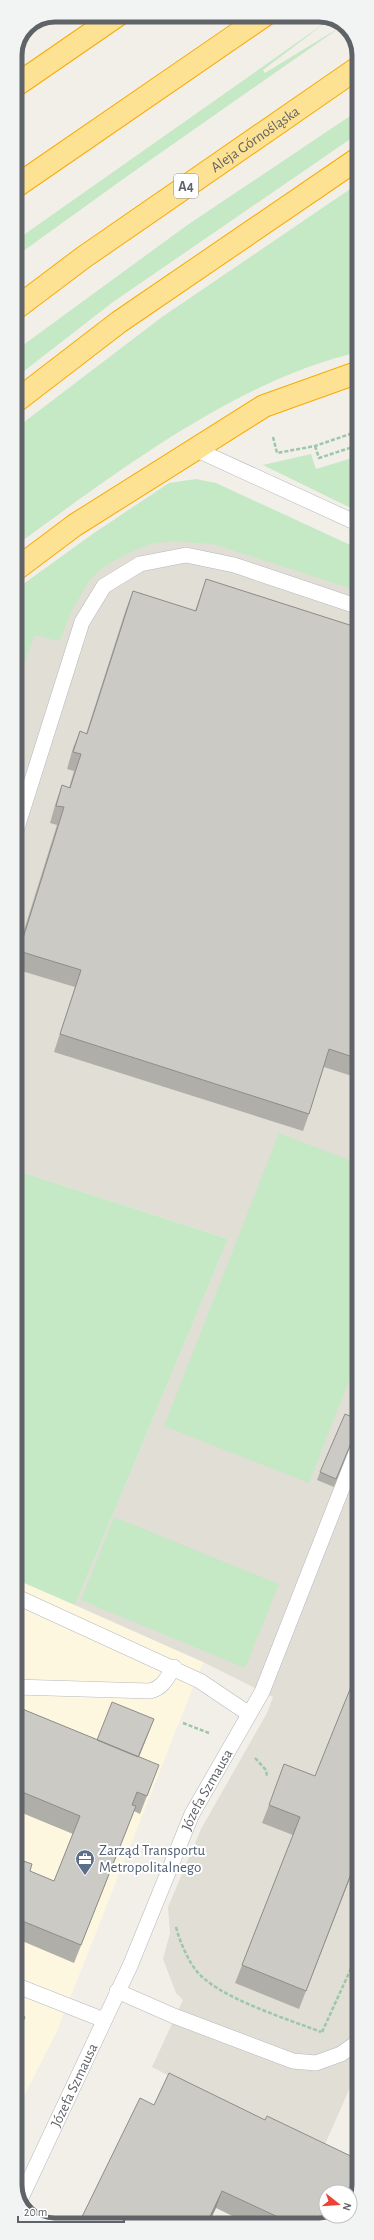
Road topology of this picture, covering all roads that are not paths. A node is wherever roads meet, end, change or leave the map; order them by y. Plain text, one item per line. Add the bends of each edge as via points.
1 (108, 22) edge
2 (255, 22) edge
3 (352, 72) edge
4 (22, 81) edge
5 (352, 163) edge
6 (22, 182) edge
7 (22, 304) edge
8 (352, 375) edge
9 (22, 397) edge
10 (195, 449) junction
11 (352, 521) edge
12 (22, 565) edge
13 (352, 605) edge
14 (22, 812) edge
15 (352, 1463) edge
16 (22, 1599) edge
17 (174, 1667) junction
18 (22, 1687) edge
19 (249, 1714) junction
20 (22, 1988) edge
21 (117, 1991) junction
22 (104, 2020) junction
23 (352, 2046) edge
24 (23, 2193) edge

1 - 4 highway
2 - 6 highway
3 - 7 highway, Aleja Górnośląska / A4 via 84,257
5 - 9 highway via 119,322
8 - 10 highway via 264,406
10 - 11 lane
10 - 12 highway via 75,525
13 - 14 lane via 234,565 186,554 140,564 104,586 82,622
15 - 19 lane, Józefa Szmausa via 262,1692
16 - 17 lane
17 - 18 lane via 158,1690
17 - 19 lane
19 - 21 lane, Józefa Szmausa via 192,1814 130,1966
20 - 22 lane
21 - 22 lane, Józefa Szmausa
21 - 23 lane via 181,2019 293,2061 316,2063 341,2054
22 - 24 lane, Józefa Szmausa

